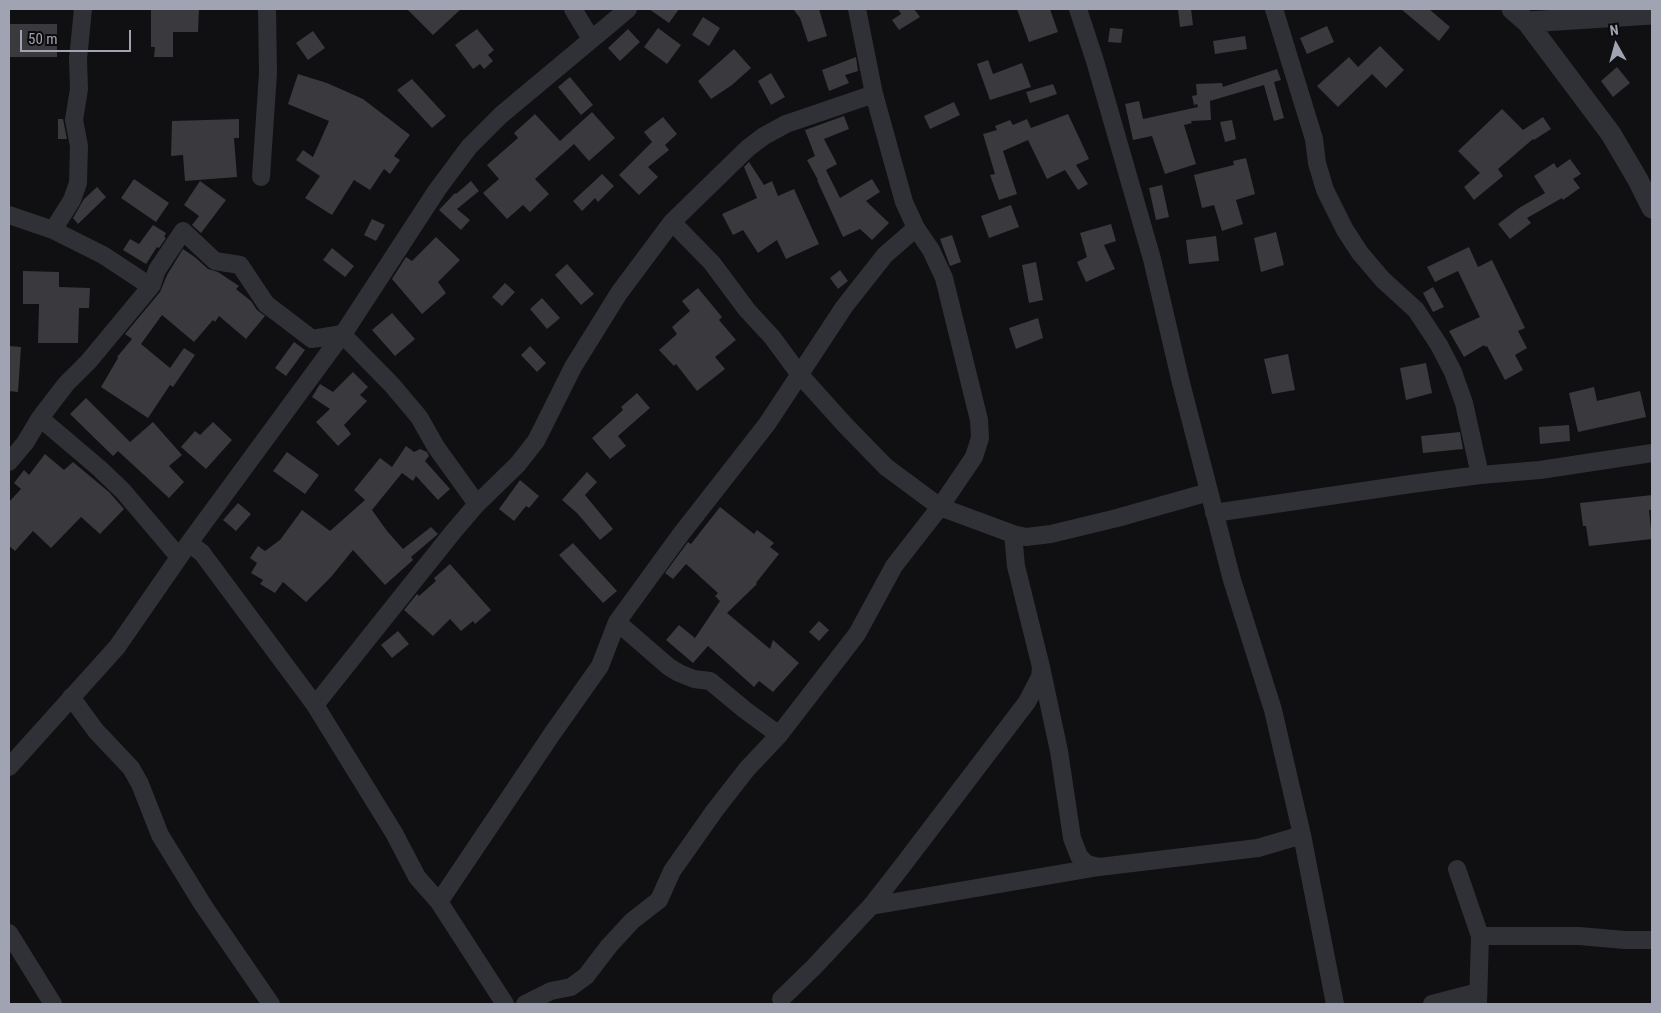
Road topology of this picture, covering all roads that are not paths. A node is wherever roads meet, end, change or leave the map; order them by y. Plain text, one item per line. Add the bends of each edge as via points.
1 (83, 9) edge
2 (267, 9) edge
3 (573, 9) edge
4 (628, 9) edge
5 (857, 9) edge
6 (1078, 9) edge
7 (1274, 9) edge
8 (1652, 14) edge
9 (1520, 15) edge
10 (591, 39) junction
11 (874, 94) junction
12 (261, 177) dead end
13 (1652, 208) edge
14 (9, 214) edge
15 (672, 222) junction
16 (916, 228) junction
17 (54, 230) junction
18 (152, 285) junction
19 (342, 334) junction
20 (800, 375) junction
21 (40, 418) junction
22 (1652, 453) edge
23 (9, 462) edge
24 (1480, 475) junction
25 (1209, 492) junction
26 (477, 504) junction
27 (940, 508) junction
28 (1214, 512) junction
29 (1013, 534) junction
30 (184, 550) junction
31 (616, 622) junction
32 (1041, 667) junction
33 (71, 697) junction
34 (315, 705) junction
35 (779, 735) junction
36 (9, 767) edge
37 (1302, 835) junction
38 (1099, 867) junction
39 (1457, 870) dead end
40 (439, 902) junction
41 (871, 906) junction
42 (9, 934) edge
43 (1480, 936) junction
44 (1652, 940) edge
45 (1478, 998) edge
46 (781, 999) dead end
47 (53, 1004) edge
48 (271, 1004) edge
49 (504, 1004) edge
50 (525, 1004) edge
51 (1335, 1004) edge
52 (1432, 1004) edge

1 - 17 street via 74,120 79,146 78,183
2 - 12 street via 268,73
3 - 10 street
4 - 10 street
5 - 11 street
6 - 25 street via 1152,259
7 - 24 street via 1314,139 1325,190 1360,253 1382,280 1416,310 1439,345 1464,403
8 - 9 street
9 - 13 street via 1611,134
10 - 19 street via 468,147
11 - 15 street via 786,124 764,136
11 - 16 street via 904,202
14 - 17 street
15 - 20 street via 712,263
15 - 26 street via 619,293 573,367 536,441 518,464
16 - 20 street via 884,255 844,307
16 - 27 street via 944,278 979,420 980,438 974,456
17 - 18 street
18 - 19 street via 157,270 183,231 215,261 240,265 266,304 312,339
18 - 21 street
19 - 26 street via 419,417
19 - 30 street
20 - 27 street via 886,467
20 - 31 street via 767,424
21 - 23 street
21 - 30 street via 99,468
22 - 24 street via 1540,470
24 - 28 street
25 - 28 street
25 - 29 street via 1051,534 1026,537
26 - 34 street
27 - 29 street
27 - 35 street via 894,566 857,634
28 - 37 street via 1273,710
29 - 32 street via 1016,566
30 - 33 street via 117,648
30 - 34 street via 202,553
31 - 35 street via 669,667 694,679 710,681
31 - 40 street via 600,666
32 - 38 street via 1059,751 1072,838 1079,856 1087,864
32 - 41 street via 1040,677 1027,702
33 - 36 street
33 - 48 street via 96,732 131,768 160,835
34 - 40 street via 394,833 416,877
35 - 50 street via 747,769 689,845 659,900 632,921 586,976 571,987 551,991
37 - 38 street via 1258,848
37 - 51 street
38 - 41 street
39 - 43 street
40 - 49 street
41 - 46 street
42 - 47 street
43 - 44 street
43 - 45 street
45 - 52 street

